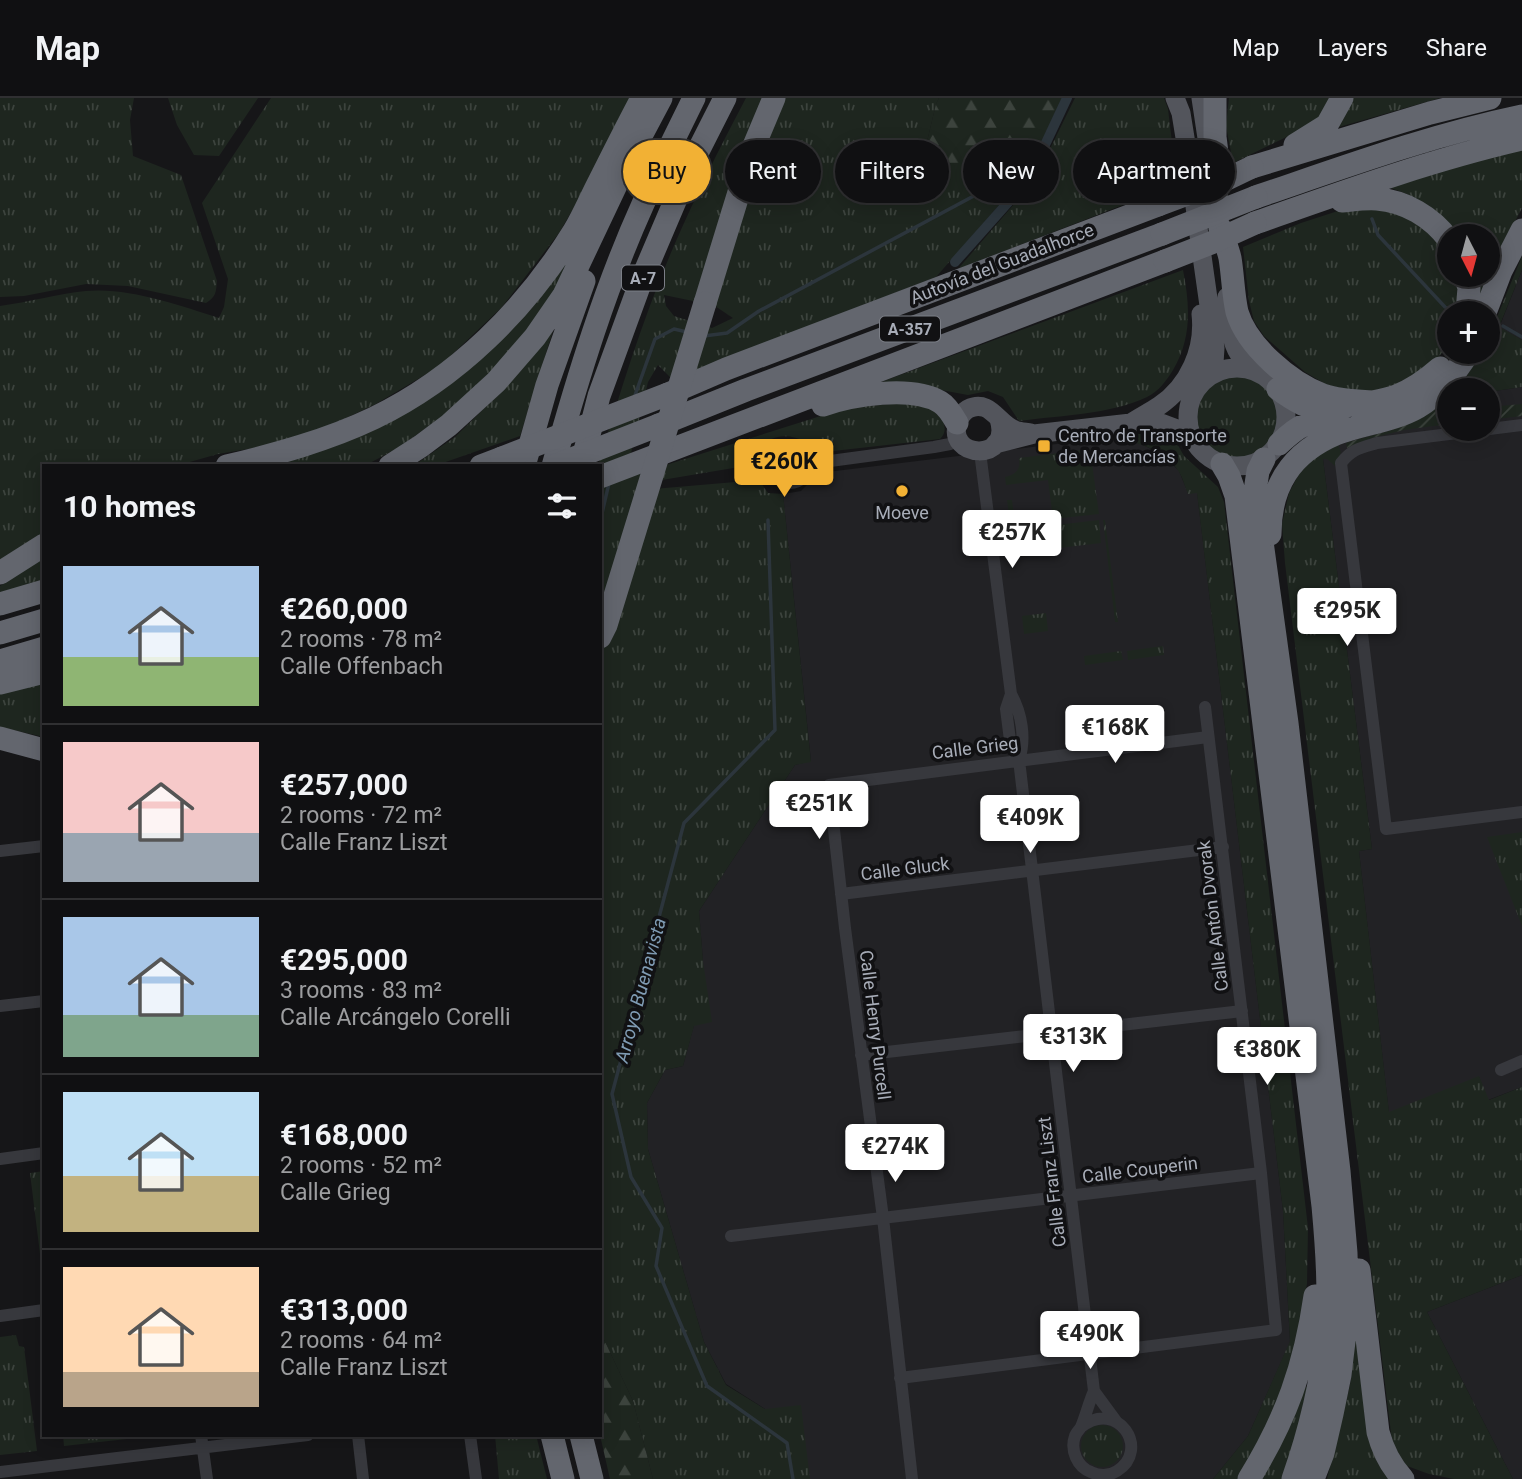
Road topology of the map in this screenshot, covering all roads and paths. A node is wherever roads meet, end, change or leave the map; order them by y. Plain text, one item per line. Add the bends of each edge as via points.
1 (661, 98) edge
2 (694, 98) edge
3 (726, 98) edge
4 (774, 98) edge
5 (1175, 98) edge
6 (1201, 98) edge
7 (1215, 98) edge
8 (1342, 98) edge
9 (1490, 98) edge
10 (646, 108) edge
11 (1522, 116) edge
12 (1522, 139) edge
13 (1207, 140) edge
14 (1215, 140) edge
15 (1252, 167) junction
16 (1216, 203) edge
17 (1194, 205) junction
18 (1256, 226) junction
19 (1437, 227) edge
20 (1522, 230) edge
21 (1215, 235) junction
22 (1490, 301) edge
23 (1444, 364) edge
24 (1461, 364) edge
25 (1256, 371) junction
26 (1450, 378) edge
27 (1200, 386) junction
28 (1278, 389) junction
29 (1437, 391) edge
30 (1437, 392) edge
31 (1376, 402) junction
32 (999, 419) junction
33 (1131, 423) junction
34 (1522, 425) edge
35 (957, 430) junction
36 (711, 433) junction
37 (1034, 434) junction
38 (1193, 438) junction
39 (987, 448) junction
40 (1272, 451) junction
41 (492, 462) edge
42 (235, 464) edge
43 (393, 464) edge
44 (525, 464) edge
45 (555, 464) edge
46 (559, 464) edge
47 (582, 464) edge
48 (808, 464) dead end
49 (1222, 464) junction
50 (602, 476) edge
51 (42, 546) edge
52 (0, 573) edge
53 (42, 592) edge
54 (0, 604) edge
55 (42, 621) edge
56 (1274, 625) junction
57 (602, 632) edge
58 (0, 633) edge
59 (42, 649) edge
60 (0, 662) edge
61 (42, 672) edge
62 (0, 683) edge
63 (1205, 707) dead end
64 (1208, 737) junction
65 (0, 738) edge
66 (42, 749) edge
67 (1018, 760) junction
68 (829, 785) joint
69 (1522, 812) edge
70 (42, 846) edge
71 (1223, 847) junction
72 (0, 851) edge
73 (1032, 871) junction
74 (841, 894) junction
75 (42, 1000) edge
76 (0, 1006) edge
77 (1242, 1011) junction
78 (1052, 1033) junction
79 (861, 1055) junction
80 (1522, 1061) edge
81 (1501, 1070) dead end
82 (42, 1153) edge
83 (0, 1159) edge
84 (1339, 1171) junction
85 (1261, 1173) junction
86 (1072, 1196) junction
87 (1323, 1206) junction
88 (883, 1218) junction
89 (731, 1236) dead end
90 (42, 1310) edge
91 (0, 1316) edge
92 (1091, 1354) junction
93 (900, 1378) junction
94 (1094, 1391) junction
95 (1116, 1421) junction
96 (1081, 1427) junction
97 (273, 1437) edge
98 (358, 1437) edge
99 (470, 1437) edge
100 (552, 1437) edge
101 (582, 1437) edge
102 (202, 1441) edge
103 (0, 1472) edge
104 (1118, 1474) edge
105 (1090, 1475) edge
106 (207, 1479) edge
107 (363, 1479) edge
108 (476, 1479) edge
109 (563, 1479) edge
110 (592, 1479) edge
111 (912, 1479) edge
112 (1250, 1479) edge
113 (1293, 1479) edge
114 (1313, 1479) edge
115 (1403, 1479) edge

1 - 10 highway
2 - 45 highway, A-7 via 643,204 601,309
3 - 47 highway, A-7 via 687,173 641,281 599,396
4 - 57 highway, bridge via 751,153
5 - 17 main road
6 - 13 main road
7 - 14 highway
8 - 15 highway via 1327,125
9 - 15 highway, Autovía del Guadalhorce / A-357
10 - 42 highway via 575,230 527,298 484,341 409,399 374,418
10 - 43 highway via 626,164 564,295 535,337 496,382 449,425
10 - 44 highway via 636,158 579,295
11 - 46 highway, Autovía del Guadalhorce / A-357, bridge via 1404,148 1256,197
12 - 18 highway via 1413,168
15 - 41 highway, Autovía del Guadalhorce / A-357, bridge
16 - 21 main road
17 - 27 main road via 1215,348 1214,363
17 - 33 main road via 1201,320 1198,354 1174,394
18 - 19 highway via 1341,202 1376,198 1403,204
18 - 21 highway, bridge
20 - 22 highway
21 - 25 main road via 1234,343
21 - 31 highway via 1229,256 1237,312 1260,352 1299,384 1322,395
21 - 36 highway, bridge via 1166,261
23 - 31 highway via 1421,384
24 - 26 highway
25 - 27 main road via 1217,372
25 - 28 main road
27 - 33 main road via 1169,413
27 - 38 main road via 1188,416
28 - 31 highway via 1307,406 1320,408
28 - 40 main road via 1287,416 1285,430
29 - 40 highway via 1403,406 1301,425
30 - 56 highway via 1418,407 1337,434 1292,464 1278,486 1270,514
32 - 35 main road via 988,409 973,407 960,416
32 - 37 main road via 1015,430
32 - 39 main road via 1001,432
33 - 37 main road
33 - 38 main road via 1158,422
34 - 69 street via 1377,443 1358,448 1341,463 1385,829
35 - 36 highway via 942,403 894,392 840,399 761,425
35 - 39 main road via 966,448
35 - 48 street via 950,444
36 - 50 highway
37 - 39 main road
38 - 49 main road via 1205,454
39 - 67 street, Calle Franz Liszt via 1011,694 1006,709 1011,748
40 - 49 main road via 1244,466
40 - 56 highway via 1258,471 1255,491
49 - 87 highway via 1236,496
51 - 52 highway
53 - 54 highway
55 - 58 highway
56 - 84 highway
59 - 60 highway
61 - 62 highway
63 - 64 street, Calle Antón Dvorak
64 - 67 street, Calle Grieg
64 - 71 street, Calle Antón Dvorak
65 - 66 highway
67 - 68 street, Calle Grieg
67 - 73 street, Calle Franz Liszt
68 - 74 street, Calle Henry Purcell
70 - 72 street
71 - 73 street, Calle Gluck
71 - 77 street, Calle Antón Dvorak
73 - 74 street, Calle Gluck
73 - 78 street, Calle Franz Liszt
74 - 79 street, Calle Henry Purcell
75 - 76 street
77 - 78 street
77 - 85 street, Calle Antón Dvorak
78 - 79 street
78 - 86 street, Calle Franz Liszt
79 - 88 street, Calle Henry Purcell
80 - 81 street
82 - 83 street
84 - 114 highway via 1346,1253 1345,1333 1332,1414
84 - 115 highway via 1350,1196 1378,1432 1391,1465
85 - 86 street, Calle Couperin
85 - 92 street, Calle Antón Dvorak via 1276,1330
86 - 88 street, Calle Couperin
86 - 92 street, Calle Franz Liszt
87 - 112 highway via 1317,1231 1315,1297 1303,1362 1277,1430
87 - 113 highway via 1326,1335 1314,1410
88 - 89 street, Calle Couperin
88 - 93 street, Calle Henry Purcell
90 - 91 street
92 - 93 street
92 - 94 street, Calle Franz Liszt
93 - 111 street, Calle Henry Purcell
94 - 95 street, Calle Franz Liszt
94 - 96 street, Calle Franz Liszt
95 - 96 street via 1098,1418
95 - 104 street, Calle Franz Liszt via 1131,1443
96 - 105 street, Calle Franz Liszt via 1075,1435 1074,1454
97 - 102 street
98 - 107 street
99 - 108 street
100 - 109 highway
101 - 110 highway
102 - 103 street
102 - 106 street
104 - 105 street, Calle Franz Liszt

